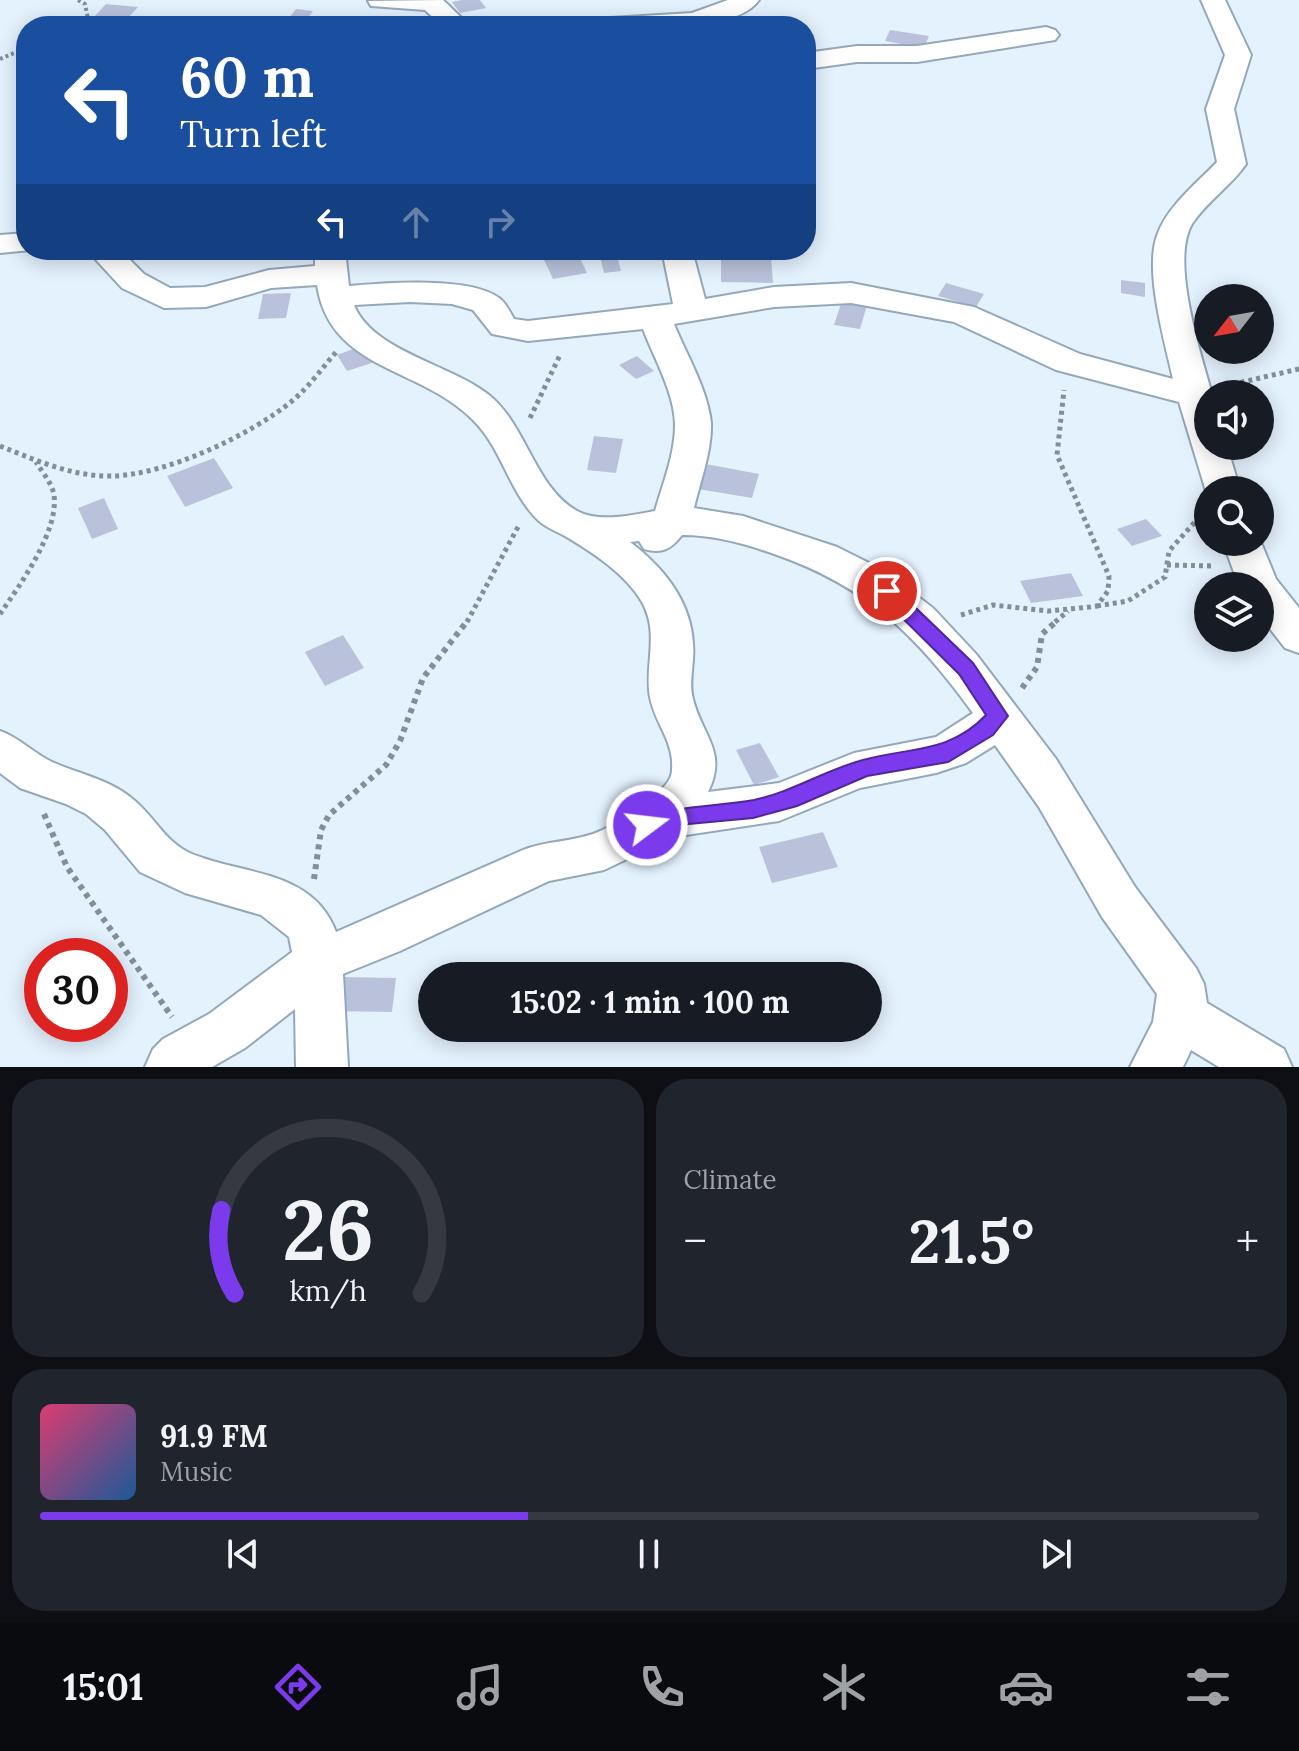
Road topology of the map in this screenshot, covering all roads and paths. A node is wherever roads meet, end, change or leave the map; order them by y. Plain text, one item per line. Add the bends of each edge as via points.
1 (78, 0) edge
2 (381, 0) edge
3 (747, 0) edge
4 (1213, 0) edge
5 (87, 16) edge
6 (446, 16) edge
7 (707, 16) edge
8 (1046, 35) dead end
9 (816, 60) edge
10 (112, 260) edge
11 (680, 260) edge
12 (332, 274) edge
13 (690, 310) junction
14 (654, 316) junction
15 (567, 327) junction
16 (353, 333) junction
17 (1068, 362) junction
18 (1299, 369) edge
19 (1193, 394) junction
20 (1194, 397) edge
21 (0, 446) edge
22 (515, 450) junction
23 (36, 461) junction
24 (540, 500) junction
25 (1194, 522) edge
26 (671, 523) junction
27 (576, 526) junction
28 (631, 562) junction
29 (1167, 565) junction
30 (1253, 571) edge
31 (1097, 606) junction
32 (1068, 611) junction
33 (0, 614) edge
34 (929, 630) junction
35 (1299, 637) edge
36 (998, 716) junction
37 (18, 762) edge
38 (647, 825) junction
39 (315, 946) junction
40 (1180, 1015) junction
41 (182, 1058) edge
42 (322, 1067) edge
43 (1156, 1067) edge
44 (1266, 1067) edge

1 - 5 path via 85,4
2 - 6 street via 432,3
3 - 7 street
4 - 19 street via 1238,55 1220,107 1232,164 1176,228 1168,274
8 - 9 street via 931,53
10 - 12 street via 133,281 164,298 206,297 269,279
11 - 13 street
12 - 15 street via 378,292 488,305 510,330
12 - 16 street
13 - 14 street
13 - 17 street via 774,297 851,293 963,314
14 - 15 street
14 - 26 street via 693,422
15 - 22 path
16 - 22 street via 382,354 464,395 489,414
16 - 23 path via 289,404 198,452 114,476
17 - 19 street
17 - 31 path via 1057,455 1109,576 1108,591
18 - 19 path
19 - 20 street
21 - 23 path
22 - 24 street
23 - 33 path via 54,493 54,510 16,592
24 - 27 street
24 - 39 path via 515,530 464,627 423,678 386,765 329,815 321,830 314,879
25 - 29 path via 1169,551
26 - 27 street via 625,530
26 - 28 street
26 - 34 street via 730,525 863,575
27 - 28 street
28 - 38 street via 650,581 669,620 670,695 695,766 683,798
29 - 30 path
29 - 31 path via 1165,577 1128,601
30 - 35 street
31 - 32 path
32 - 34 path via 1000,603
32 - 36 path via 1042,634 1034,673
34 - 36 street via 966,669
36 - 38 street via 978,736 948,753 864,768 753,809 698,813
36 - 40 street via 1046,780 1113,894 1179,984 1184,998
37 - 39 street via 102,801 156,858 185,873 278,900 303,917
37 - 41 path via 52,843 123,945
38 - 39 street via 592,854 553,858 383,936
39 - 41 street via 227,1031
39 - 42 street
40 - 43 street
40 - 44 street

